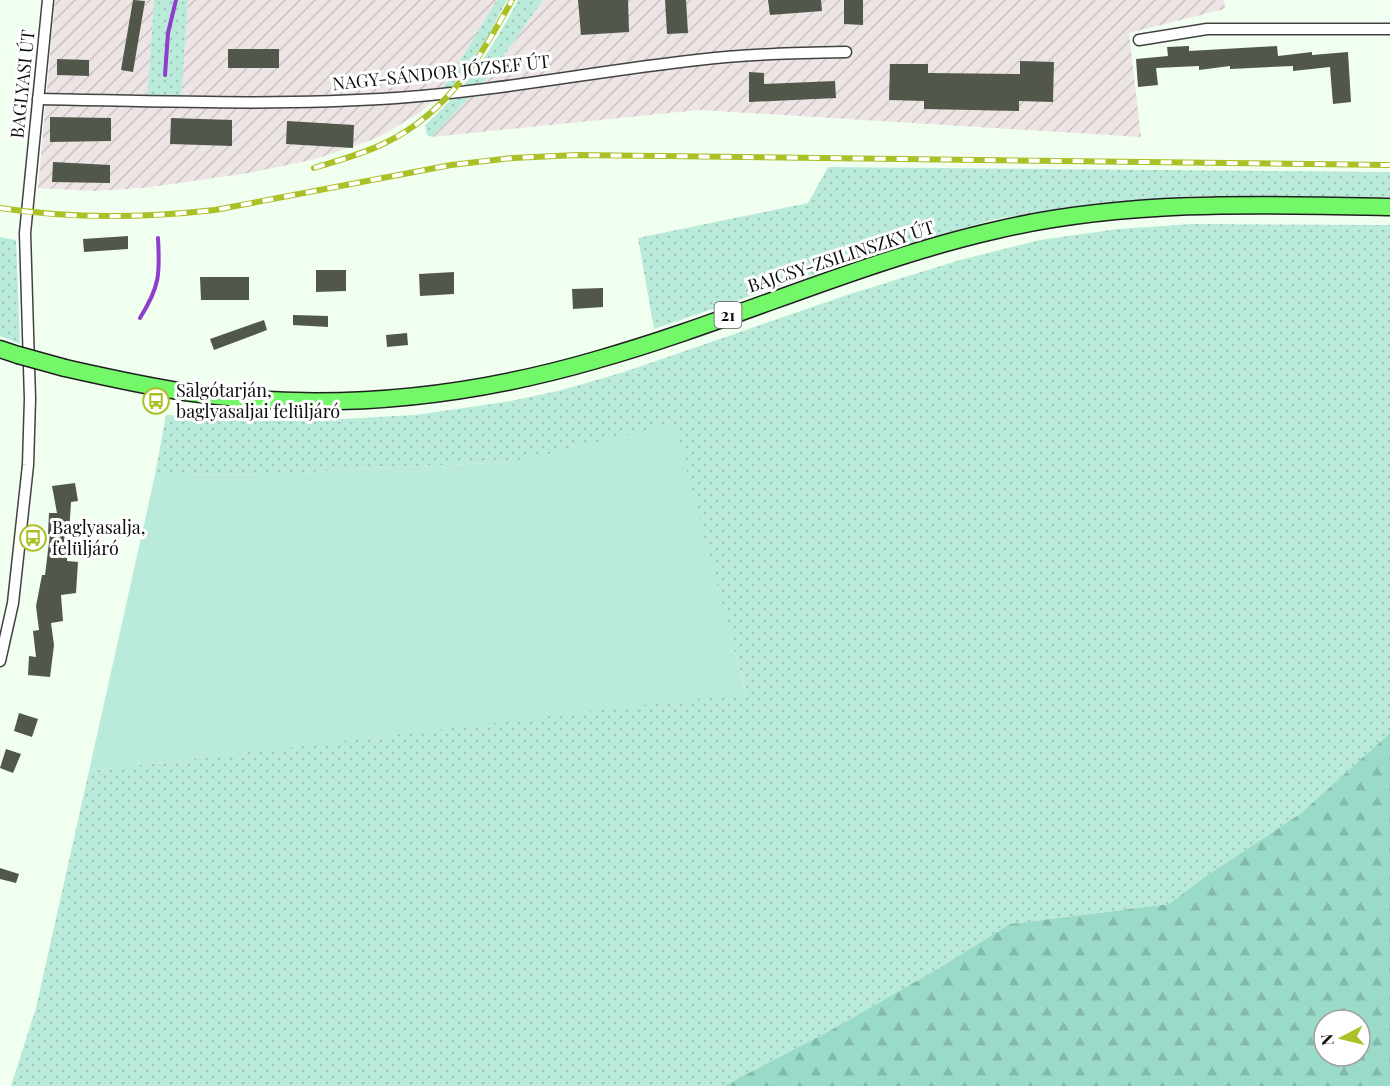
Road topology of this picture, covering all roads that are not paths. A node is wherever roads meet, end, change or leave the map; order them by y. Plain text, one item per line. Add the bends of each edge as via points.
1 (48, 0) edge
2 (1390, 29) edge
3 (1138, 40) dead end
4 (846, 52) dead end
5 (38, 99) junction
6 (1390, 207) edge
7 (0, 349) edge
8 (24, 353) junction
9 (0, 661) edge

1 - 5 street, BAGLYASI ÚT
2 - 3 street via 1207,29
4 - 5 street, NAGY-SÁNDOR JÓZSEF ÚT via 707,59 453,93 369,99 277,103
5 - 8 street, BAGLYASI ÚT via 25,233
6 - 8 main road, BAJCSY-ZSILINSZKY ÚT / 21, bridge via 1149,208 1000,229 896,257 598,360 453,393 362,401 262,400 185,392 65,368
7 - 8 main road, 21
8 - 9 street, BAGLYASI ÚT via 30,399 28,465 13,603

